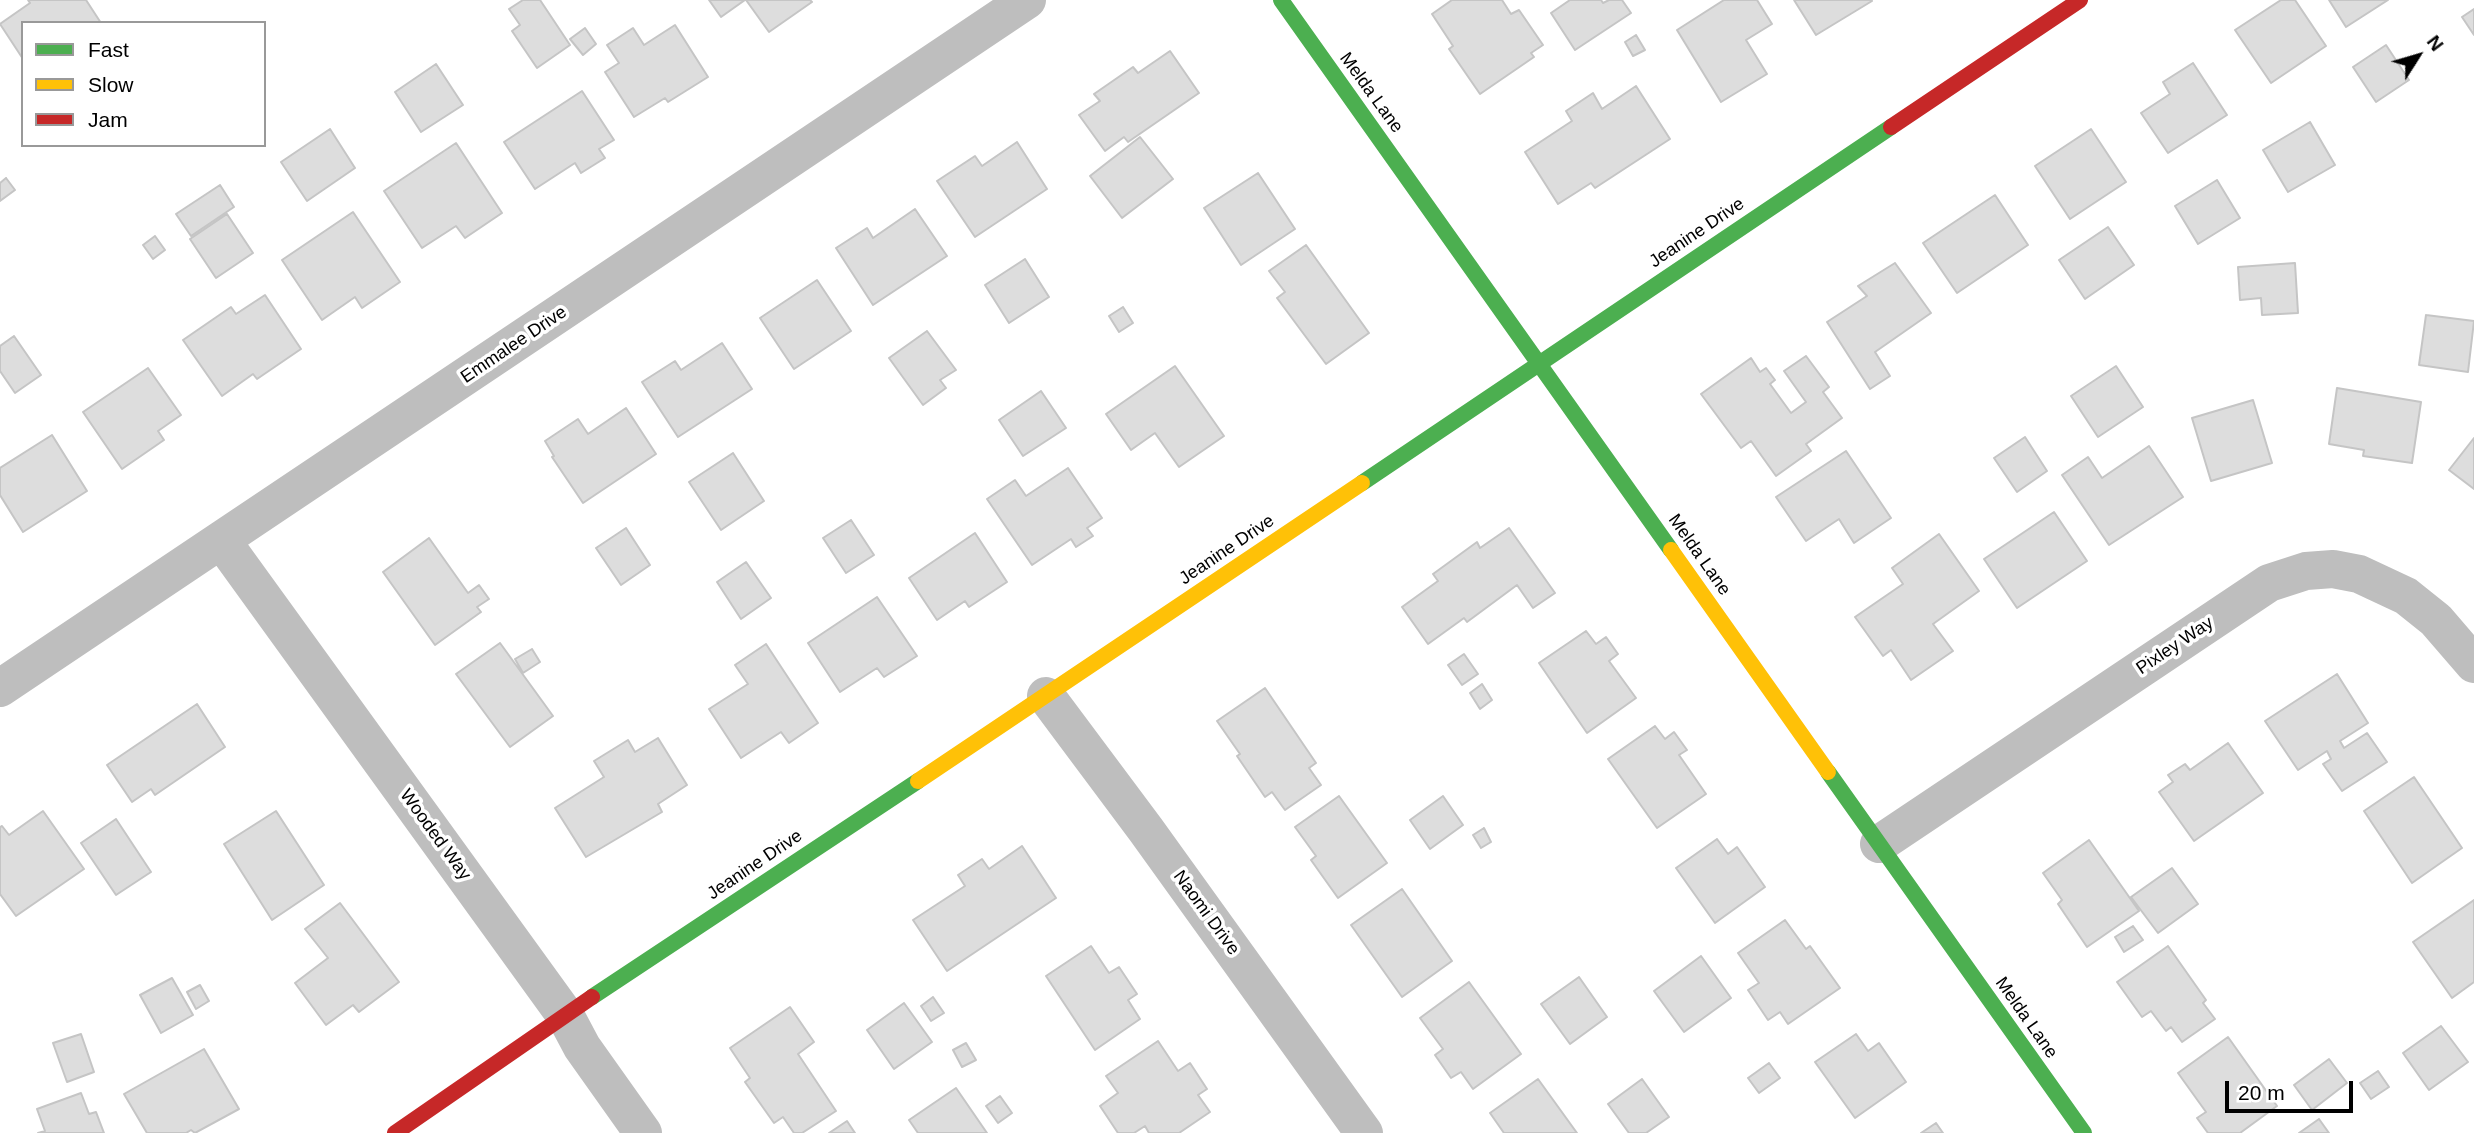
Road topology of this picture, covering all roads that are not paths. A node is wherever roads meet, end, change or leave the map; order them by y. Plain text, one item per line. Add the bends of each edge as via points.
1 (1027, 0) edge
2 (1281, 0) edge
3 (2080, 0) edge
4 (1541, 364) junction
5 (222, 541) junction
6 (2474, 664) edge
7 (0, 688) edge
8 (1046, 696) junction
9 (1880, 844) junction
10 (565, 1015) junction
11 (395, 1133) edge
12 (643, 1133) edge
13 (1364, 1133) edge
14 (2084, 1133) edge

1 - 5 street, Emmalee Drive
2 - 4 street, Melda Lane
3 - 4 street, Jeanine Drive
4 - 8 street, Jeanine Drive
4 - 9 street, Melda Lane
5 - 7 street, Emmalee Drive
5 - 10 street, Wooded Way
6 - 9 street, Pixley Way via 2437,620 2406,596 2359,574 2333,569 2306,571 2269,583
8 - 10 street, Jeanine Drive
8 - 13 street, Naomi Drive
9 - 14 street, Melda Lane
10 - 11 street, Jeanine Drive
10 - 12 street, Wooded Way

